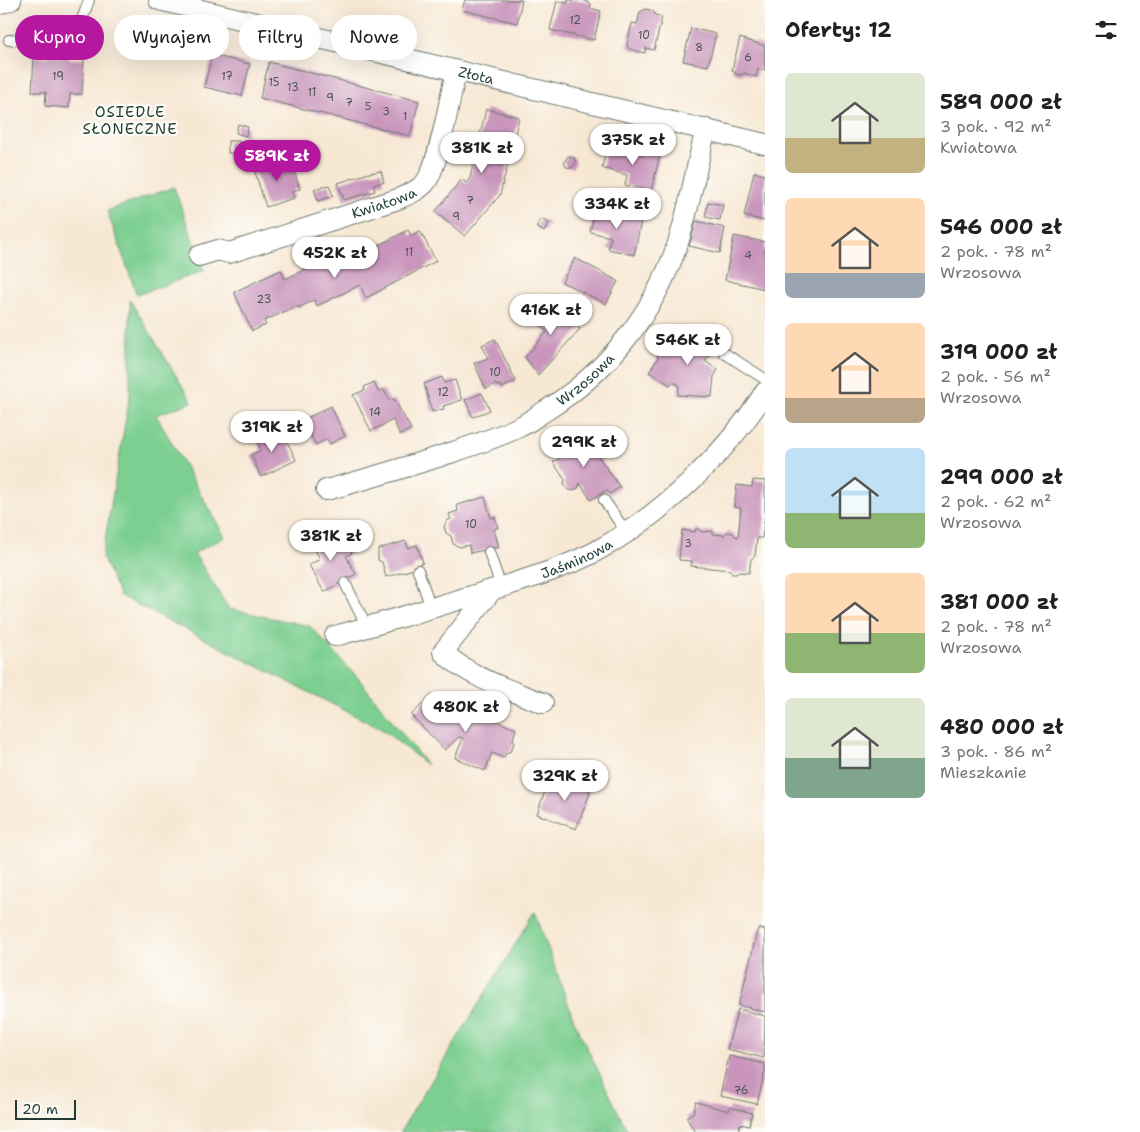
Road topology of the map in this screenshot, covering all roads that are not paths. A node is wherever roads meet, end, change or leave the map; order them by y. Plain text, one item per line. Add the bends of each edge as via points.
1 (11, 0) edge
2 (90, 0) edge
3 (159, 0) edge
4 (0, 4) edge
5 (9, 40) dead end
6 (456, 71) junction
7 (706, 129) junction
8 (765, 144) edge
9 (198, 256) dead end
10 (724, 353) dead end
11 (765, 379) edge
12 (765, 392) edge
13 (326, 490) dead end
14 (604, 500) dead end
15 (626, 532) junction
16 (489, 552) dead end
17 (418, 570) dead end
18 (345, 583) dead end
19 (496, 588) junction
20 (431, 608) junction
21 (368, 627) junction
22 (335, 636) dead end
23 (543, 703) dead end

1 - 4 street
2 - 5 lane via 78,31 64,38
3 - 6 street, Złota
6 - 7 street, Złota
6 - 9 street, Kwiatowa via 434,164 425,183 414,192 229,253 218,250
7 - 8 street, Złota
7 - 13 street, Wrzosowa via 678,242 659,288 615,353 590,379 561,401 512,430 480,444
10 - 11 lane
12 - 15 street, Jaśminowa via 751,414 693,478 668,502
14 - 15 lane
15 - 19 street, Jaśminowa via 561,567
16 - 19 lane
17 - 20 lane
18 - 21 lane
19 - 20 street, Jaśminowa
19 - 23 street via 443,652 477,676
20 - 21 street, Jaśminowa
21 - 22 street, Jaśminowa

